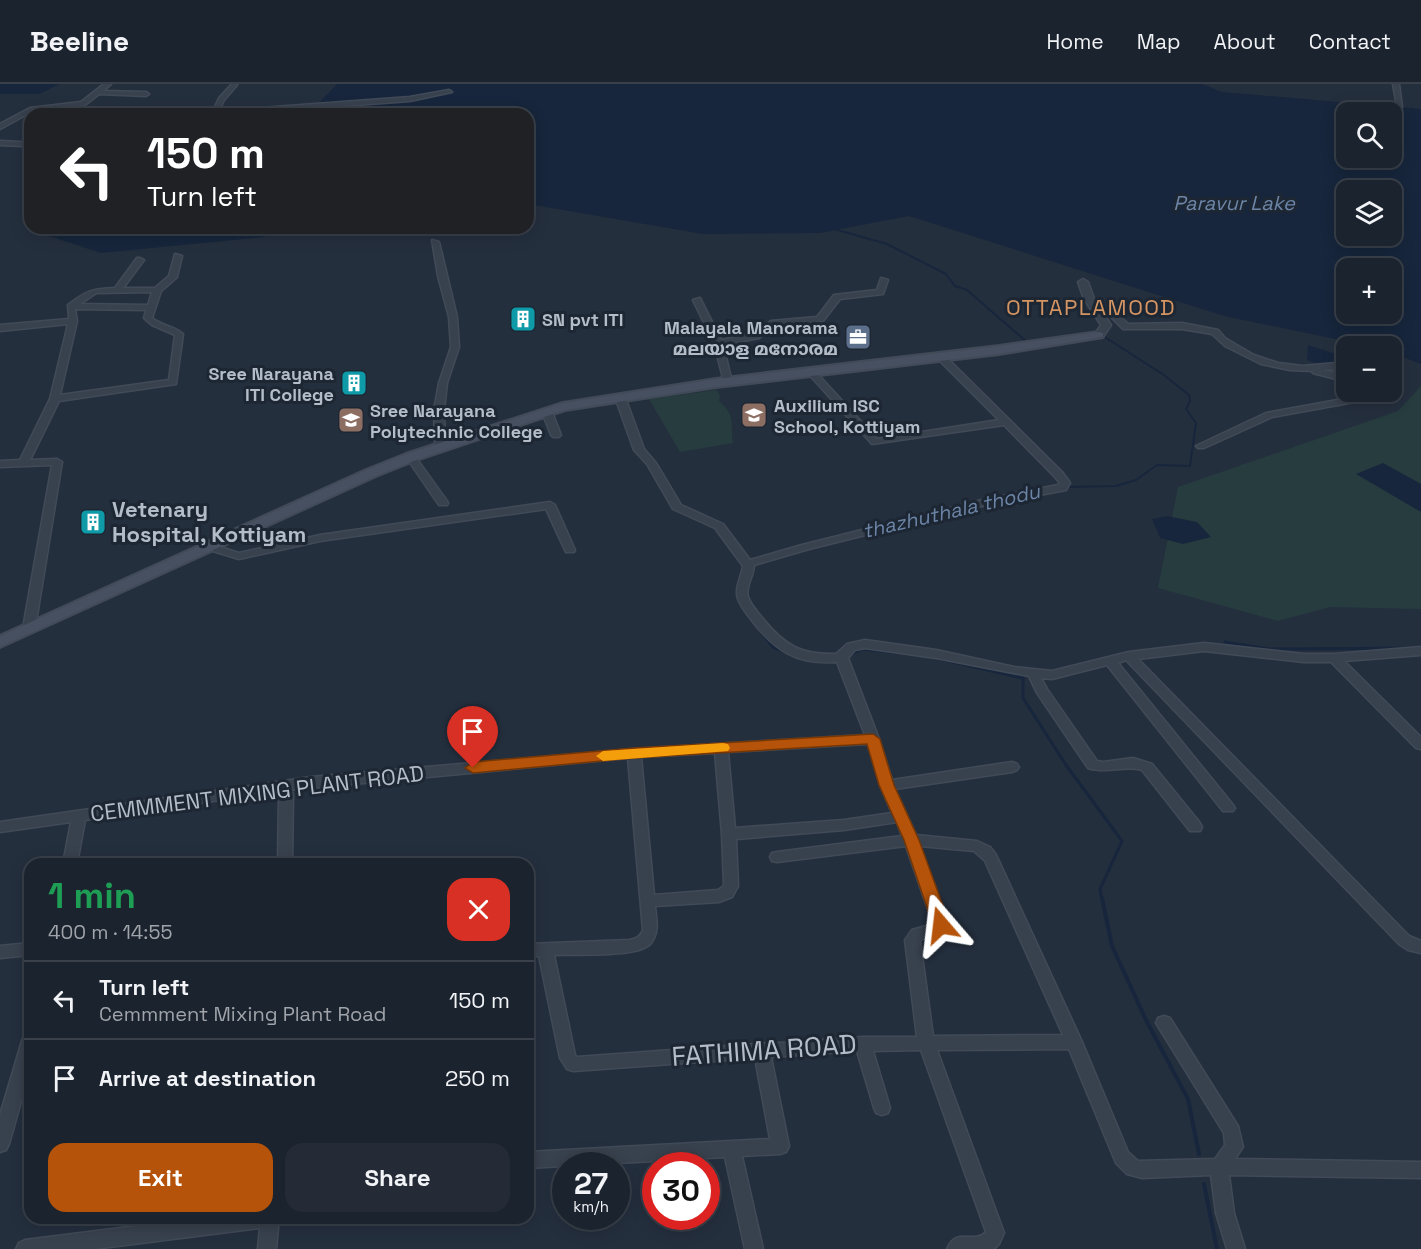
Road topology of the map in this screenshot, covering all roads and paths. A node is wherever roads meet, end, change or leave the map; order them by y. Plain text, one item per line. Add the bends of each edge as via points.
1 (108, 84) edge
2 (1396, 84) edge
3 (234, 85) edge
4 (449, 92) dead end
5 (100, 93) junction
6 (146, 94) dead end
7 (1399, 102) edge
8 (35, 108) edge
9 (218, 108) edge
10 (289, 108) edge
11 (24, 113) edge
12 (11, 119) junction
13 (24, 120) edge
14 (0, 127) edge
15 (0, 143) edge
16 (21, 144) dead end
17 (435, 242) dead end
18 (178, 256) dead end
19 (140, 260) dead end
20 (884, 280) dead end
21 (1083, 282) dead end
22 (117, 291) junction
23 (157, 291) junction
24 (697, 300) dead end
25 (73, 306) junction
26 (152, 308) junction
27 (1094, 308) junction
28 (73, 321) junction
29 (0, 328) edge
30 (1102, 333) joint
31 (718, 343) junction
32 (941, 357) junction
33 (187, 359) dead end
34 (176, 360) junction
35 (1336, 366) edge
36 (1308, 369) junction
37 (810, 371) junction
38 (1336, 376) edge
39 (728, 382) junction
40 (620, 397) junction
41 (55, 399) junction
42 (1340, 402) edge
43 (547, 412) junction
44 (1005, 422) junction
45 (556, 435) dead end
46 (1201, 446) dead end
47 (440, 448) junction
48 (411, 457) junction
49 (24, 463) junction
50 (0, 464) edge
51 (444, 503) dead end
52 (207, 546) junction
53 (570, 550) dead end
54 (747, 564) junction
55 (29, 628) junction
56 (0, 642) edge
57 (1421, 651) edge
58 (842, 656) junction
59 (1130, 656) junction
60 (1334, 658) junction
61 (1108, 660) junction
62 (1033, 673) junction
63 (873, 739) junction
64 (1421, 745) edge
65 (721, 748) junction
66 (634, 753) junction
67 (1012, 767) dead end
68 (887, 785) junction
69 (274, 786) junction
70 (1228, 808) dead end
71 (79, 816) junction
72 (900, 817) junction
73 (0, 826) edge
74 (1195, 827) dead end
75 (729, 834) junction
76 (912, 840) junction
77 (777, 857) dead end
78 (71, 858) edge
79 (285, 858) edge
80 (647, 901) junction
81 (1421, 947) edge
82 (545, 948) junction
83 (24, 949) edge
84 (534, 949) edge
85 (0, 952) edge
86 (1164, 1023) dead end
87 (1074, 1042) junction
88 (926, 1043) junction
89 (862, 1044) junction
90 (761, 1049) junction
91 (24, 1062) edge
92 (882, 1108) dead end
93 (0, 1144) edge
94 (732, 1149) junction
95 (534, 1160) edge
96 (1219, 1167) junction
97 (1421, 1170) edge
98 (222, 1224) edge
99 (269, 1224) edge
100 (24, 1249) edge
101 (267, 1249) edge
102 (754, 1249) edge
103 (956, 1249) edge
104 (1236, 1249) edge

1 - 5 street
2 - 7 street
3 - 9 street
4 - 10 street via 410,99
5 - 6 street
5 - 8 street via 80,105
11 - 12 street
12 - 13 street
12 - 14 street
15 - 16 street
17 - 47 street via 453,316 455,347 443,383
18 - 23 street via 173,277
19 - 22 street
20 - 31 street via 880,292 837,297 820,319 771,324 756,336
21 - 27 street
22 - 23 street
22 - 25 street via 90,292
23 - 26 street
24 - 31 street
25 - 26 street
25 - 28 street
26 - 34 street via 150,321 179,334
27 - 30 street via 1106,325
27 - 36 street via 1107,309 1126,327 1182,326 1215,332 1218,338 1263,363
28 - 29 street
28 - 41 street
30 - 32 main road
31 - 39 street
32 - 37 main road
32 - 44 street
33 - 34 street
34 - 41 street via 173,382
35 - 36 street
36 - 38 street
37 - 39 main road
37 - 44 street via 875,442
39 - 40 main road
40 - 43 main road
40 - 54 street via 639,450 677,507 719,526
41 - 49 street
42 - 46 street via 1269,415
43 - 45 street
43 - 47 main road
44 - 54 street via 1058,474 1063,486 851,535
47 - 48 main road
48 - 51 street
48 - 52 main road
49 - 50 street
49 - 55 street via 57,462
52 - 53 street via 239,556 320,538 550,505
52 - 55 main road
54 - 58 street via 750,570 743,596 777,642 789,651 826,659
55 - 56 main road
57 - 60 street
58 - 62 street via 851,647 865,644
58 - 63 street
59 - 60 street via 1204,647
59 - 61 street
59 - 81 street via 1404,940
60 - 64 street
61 - 62 street via 1070,672
61 - 70 street
62 - 74 street via 1093,765 1132,763 1148,767
63 - 65 street, CEMMMENT MIXING PLANT ROAD
63 - 68 street
65 - 66 street, CEMMMENT MIXING PLANT ROAD
65 - 75 street
66 - 69 street, CEMMMENT MIXING PLANT ROAD
66 - 80 street
67 - 68 street
68 - 72 street
69 - 71 street, CEMMMENT MIXING PLANT ROAD
69 - 79 street via 286,794
71 - 73 street, CEMMMENT MIXING PLANT ROAD
71 - 78 street
72 - 75 street
72 - 76 street
75 - 80 street via 732,879 727,893
76 - 77 street
76 - 87 street via 977,846 985,851
76 - 88 street via 941,925 917,934 912,940
80 - 82 street via 650,930 642,944
82 - 84 street
82 - 90 street, FATHIMA ROAD via 568,1058 573,1064
83 - 85 street
86 - 96 street via 1232,1131 1234,1147
87 - 88 street, FATHIMA ROAD
87 - 96 street via 1122,1157 1133,1168
88 - 89 street, FATHIMA ROAD
88 - 103 street via 996,1233 986,1245 960,1245
89 - 90 street, FATHIMA ROAD
89 - 92 street
90 - 94 street via 780,1146
91 - 93 street
94 - 95 street
94 - 102 street
96 - 97 street
96 - 104 street via 1225,1213
98 - 100 street
99 - 101 street

